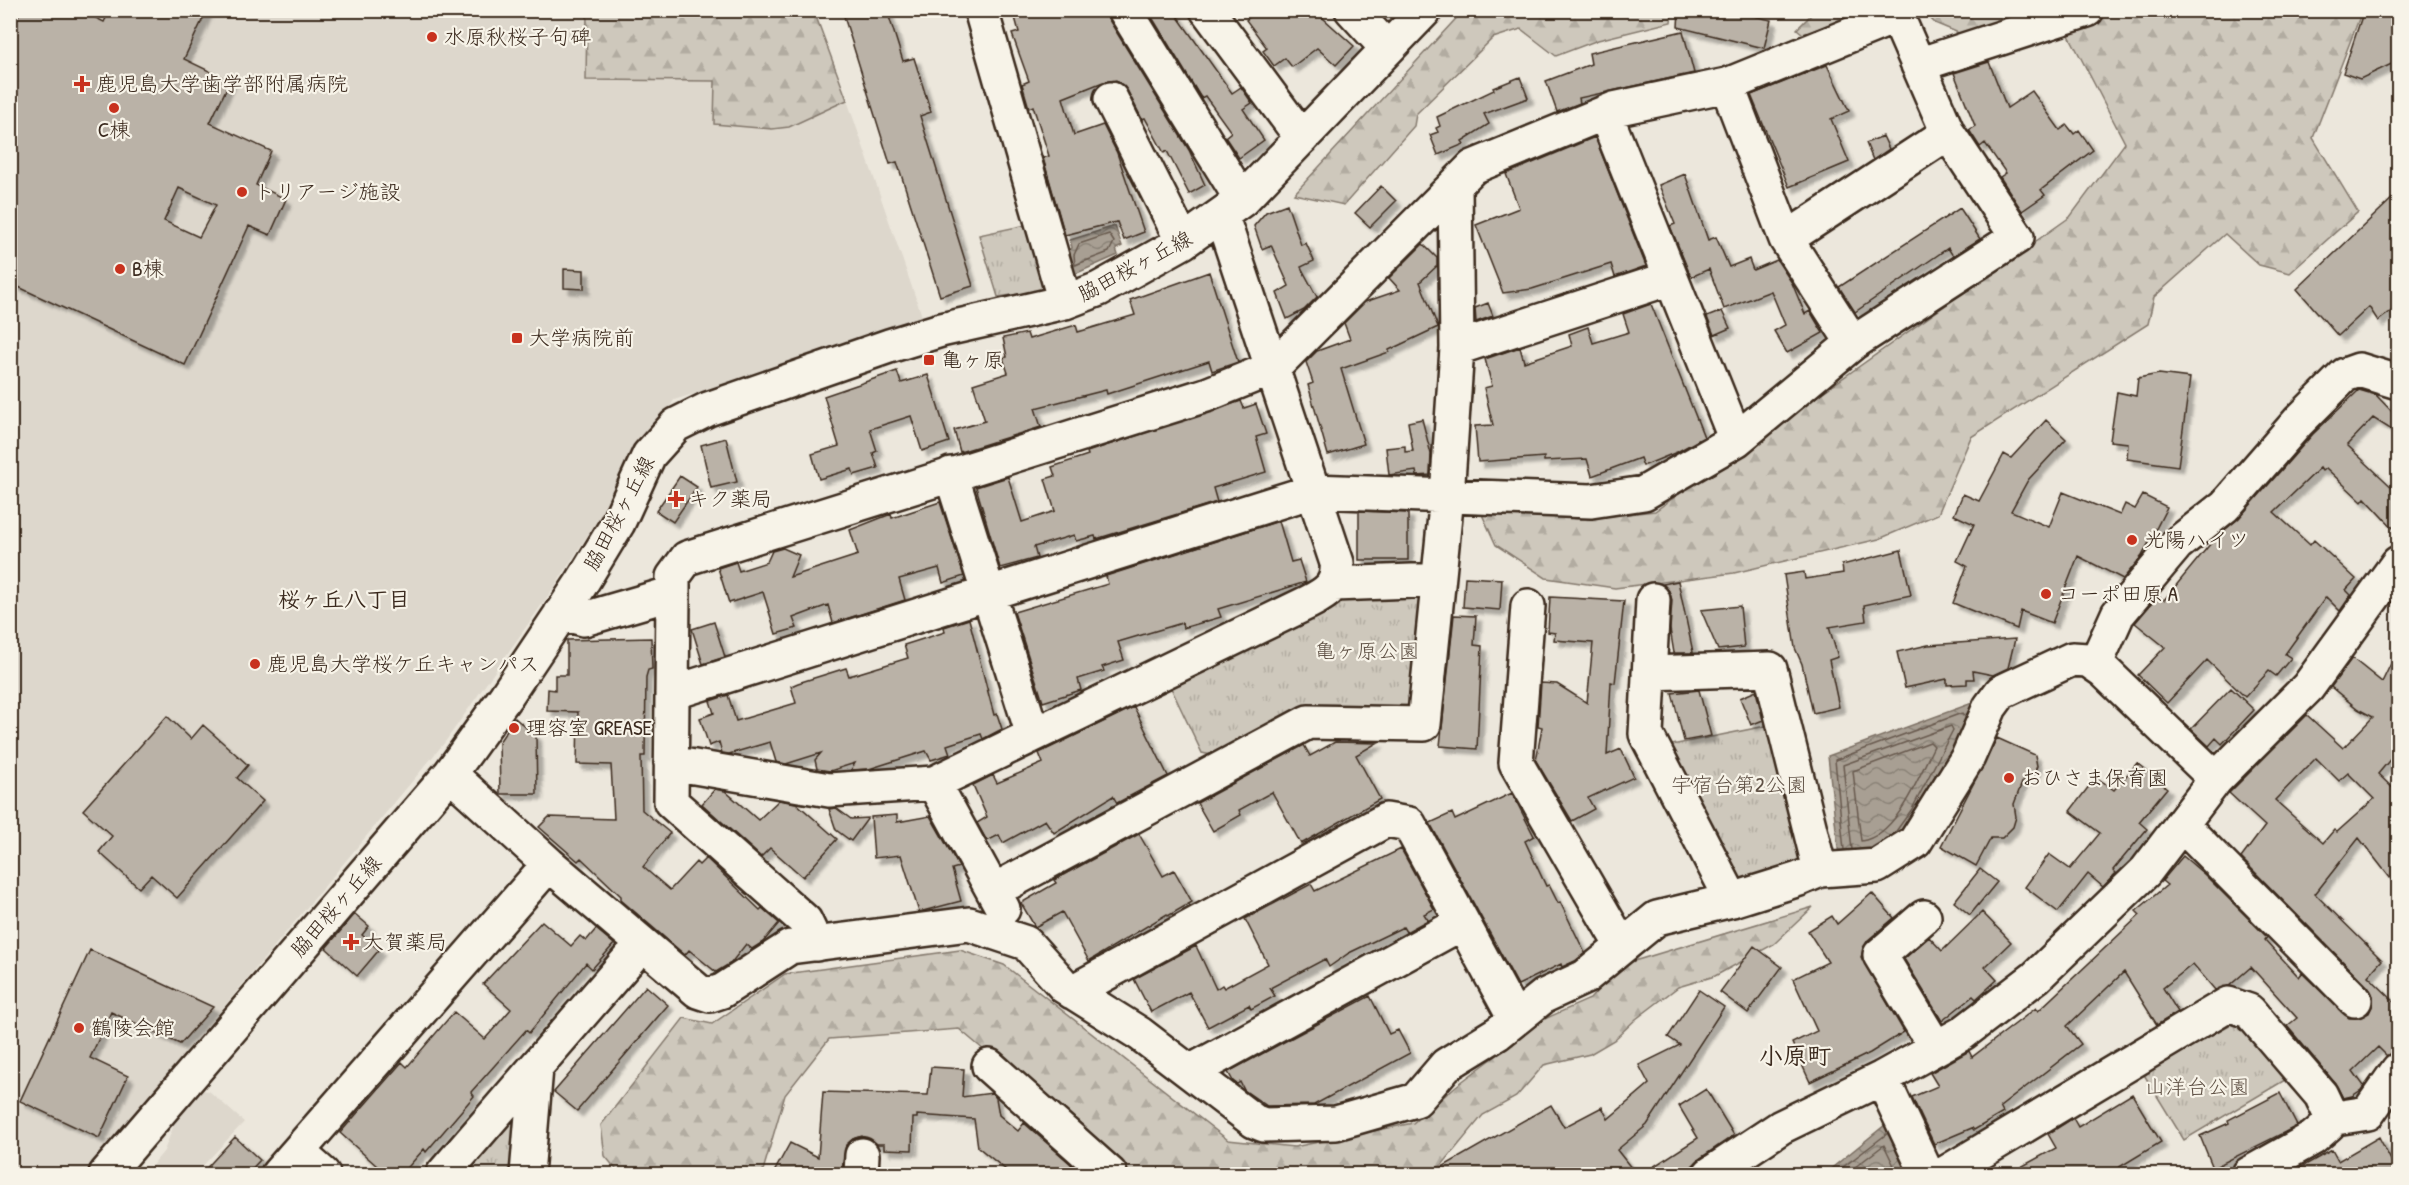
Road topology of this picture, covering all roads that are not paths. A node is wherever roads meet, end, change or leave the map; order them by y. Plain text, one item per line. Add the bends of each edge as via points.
1 (981, 10) edge
2 (1125, 10) edge
3 (1207, 10) edge
4 (1352, 10) edge
5 (1425, 10) edge
6 (2087, 10) edge
7 (1388, 48) junction
8 (1918, 65) junction
9 (1727, 85) junction
10 (1111, 99) dead end
11 (1605, 113) junction
12 (1948, 134) junction
13 (1302, 138) junction
14 (1455, 186) junction
15 (1232, 209) junction
16 (1786, 239) junction
17 (1183, 242) junction
18 (1671, 278) junction
19 (1065, 302) junction
20 (1853, 343) junction
21 (1457, 348) junction
22 (1273, 368) junction
23 (2398, 382) edge
24 (1736, 440) junction
25 (951, 474) junction
26 (1313, 491) junction
27 (1447, 496) junction
28 (2398, 563) edge
29 (1438, 580) junction
30 (1334, 584) junction
31 (673, 593) junction
32 (988, 593) junction
33 (1653, 600) dead end
34 (1528, 606) dead end
35 (561, 613) junction
36 (2095, 665) junction
37 (1649, 673) junction
38 (672, 693) junction
39 (1033, 735) junction
40 (671, 763) junction
41 (450, 774) junction
42 (2216, 779) junction
43 (934, 783) junction
44 (2181, 824) junction
45 (549, 864) junction
46 (1820, 870) junction
47 (993, 891) junction
48 (1732, 900) junction
49 (1924, 917) dead end
50 (1462, 922) junction
51 (1002, 936) junction
52 (642, 944) junction
53 (816, 944) junction
54 (1622, 946) junction
55 (1072, 992) junction
56 (2355, 1000) dead end
57 (1515, 1019) junction
58 (1936, 1048) junction
59 (989, 1066) dead end
60 (536, 1068) junction
61 (2398, 1070) edge
62 (1190, 1072) junction
63 (1882, 1078) junction
64 (2329, 1119) junction
65 (288, 1163) edge
66 (106, 1174) edge
67 (323, 1174) edge
68 (443, 1174) edge
69 (527, 1174) edge
70 (1110, 1174) edge
71 (1710, 1174) edge
72 (1928, 1174) edge
73 (1944, 1174) edge
74 (2249, 1174) edge

1 - 19 street
2 - 15 street
3 - 13 street
4 - 7 street
5 - 7 street, 脇田桜ヶ丘線
6 - 8 street
7 - 13 street, 脇田桜ヶ丘線
8 - 9 street via 1897,16
8 - 12 street
9 - 11 street
9 - 16 street
10 - 17 street
11 - 14 street via 1473,167
11 - 18 street
12 - 16 street
12 - 20 street via 2017,237
13 - 15 street, 脇田桜ヶ丘線
14 - 21 street
14 - 22 street
15 - 17 street, 脇田桜ヶ丘線
15 - 22 street
16 - 20 street
17 - 19 street, 脇田桜ヶ丘線 via 1099,289
18 - 21 street
18 - 24 street
19 - 35 street, 脇田桜ヶ丘線 via 889,346 708,409 676,425 649,455 618,523
20 - 24 street
21 - 27 street
22 - 25 street via 1206,395
22 - 26 street
23 - 36 street via 2359,370 2345,375 2225,506 2177,544 2118,614
24 - 27 street via 1644,493 1591,501
25 - 31 street via 687,558 673,577
25 - 32 street
26 - 27 street
26 - 30 street via 1337,563
26 - 32 street
27 - 29 street
28 - 42 street via 2308,687
29 - 30 street
29 - 47 street via 1424,724 1308,722
30 - 39 street via 1316,598
31 - 35 street via 584,619
31 - 38 street
32 - 38 street
32 - 39 street
33 - 37 street
34 - 54 street via 1516,763
35 - 41 street, 脇田桜ヶ丘線
36 - 42 street
36 - 46 street via 2088,660 2072,659 2001,692 1990,707 1968,757 1915,842 1877,866
37 - 46 street via 1770,669
37 - 48 street via 1646,734
38 - 40 street
39 - 43 street
40 - 43 street via 829,790
40 - 53 street via 671,802 805,921
41 - 45 street
41 - 66 street, 脇田桜ヶ丘線
42 - 44 street
43 - 47 street
44 - 56 street
44 - 58 street via 2146,871 2036,977 1963,1033
45 - 52 street
45 - 65 street
46 - 48 street
47 - 51 street via 1008,920
48 - 54 street via 1657,918
49 - 58 street via 1880,955
50 - 55 street via 1409,824 1386,820
50 - 57 street
50 - 62 street
51 - 53 street via 969,924
51 - 55 street via 1026,944
52 - 53 street via 698,992 710,995 790,947
52 - 60 street
54 - 57 street via 1585,977 1544,996
55 - 62 street via 1140,1034
57 - 62 street via 1446,1065 1416,1100 1336,1123 1264,1125
58 - 63 street
59 - 70 street
60 - 68 street
60 - 69 street
61 - 64 street via 2368,1113
63 - 71 street via 1781,1127
63 - 72 street
64 - 73 street via 2321,1095 2249,1011 2228,1004
64 - 74 street via 2328,1125 2313,1138
65 - 67 street

